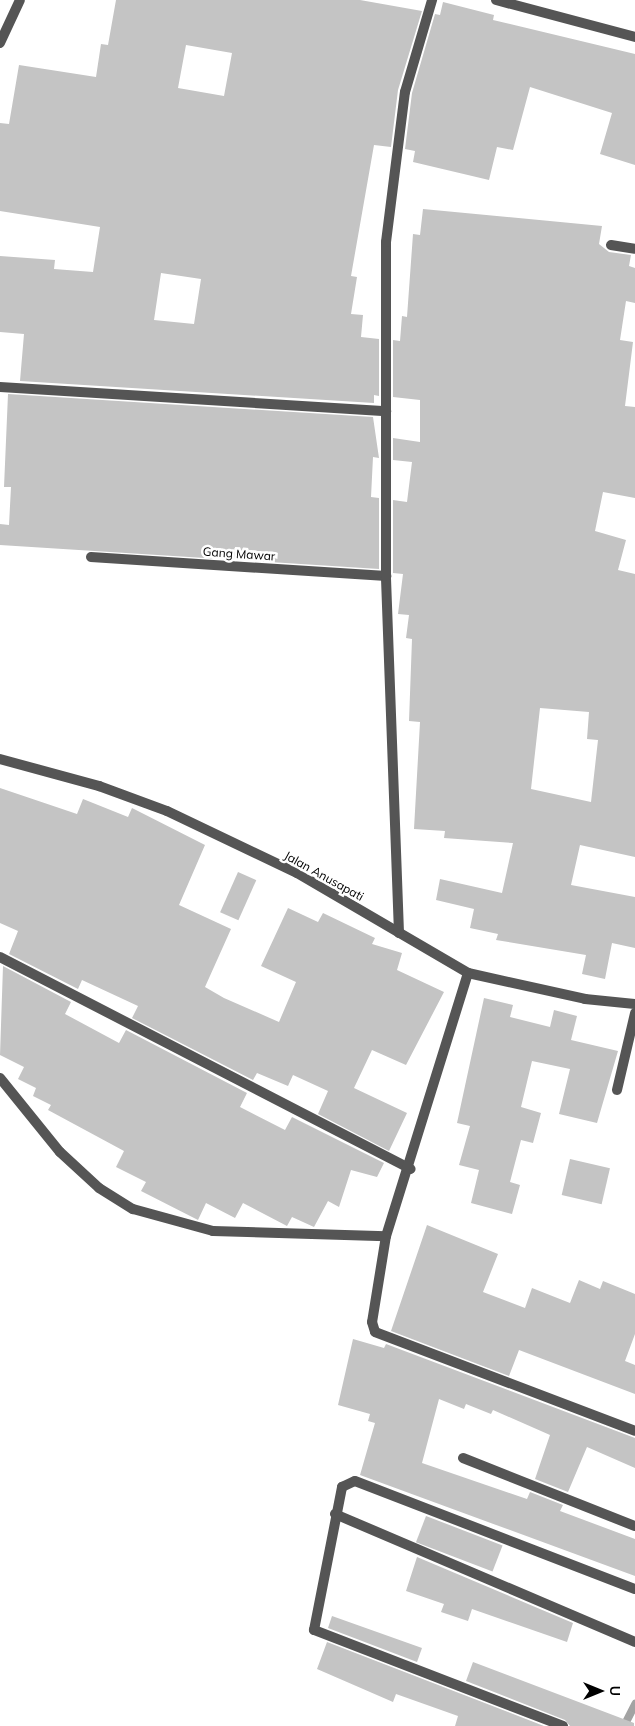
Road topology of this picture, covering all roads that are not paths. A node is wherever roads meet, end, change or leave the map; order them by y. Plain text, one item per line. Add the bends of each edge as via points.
1 (20, 0) edge
2 (432, 0) edge
3 (496, 0) edge
4 (635, 37) edge
5 (0, 44) edge
6 (611, 244) dead end
7 (635, 249) edge
8 (0, 387) edge
9 (386, 411) junction
10 (91, 557) dead end
11 (386, 576) junction
12 (0, 759) edge
13 (399, 933) junction
14 (0, 957) edge
15 (468, 973) junction
16 (635, 1004) edge
17 (635, 1013) edge
18 (0, 1078) edge
19 (617, 1090) dead end
20 (410, 1169) junction
21 (386, 1236) junction
22 (635, 1431) edge
23 (463, 1458) dead end
24 (335, 1514) junction
25 (635, 1526) edge
26 (635, 1589) edge
27 (635, 1642) edge
28 (563, 1726) edge

1 - 5 street
2 - 9 street via 405,92 396,145 386,242
3 - 4 street
6 - 7 street
8 - 9 street
9 - 11 street
10 - 11 street, Gang Mawar
11 - 13 street
12 - 13 street, Jalan Anusapati via 99,786 167,811 297,874
13 - 15 street, Jalan Anusapati
14 - 20 street
15 - 16 street, Jalan Anusapati via 585,999
15 - 20 street
17 - 19 street
18 - 21 street via 60,1152 99,1188 134,1209 213,1231
20 - 21 street
21 - 22 street via 372,1322 383,1339
23 - 25 street
24 - 26 street via 342,1488 355,1481
24 - 27 street
24 - 28 street via 314,1630

